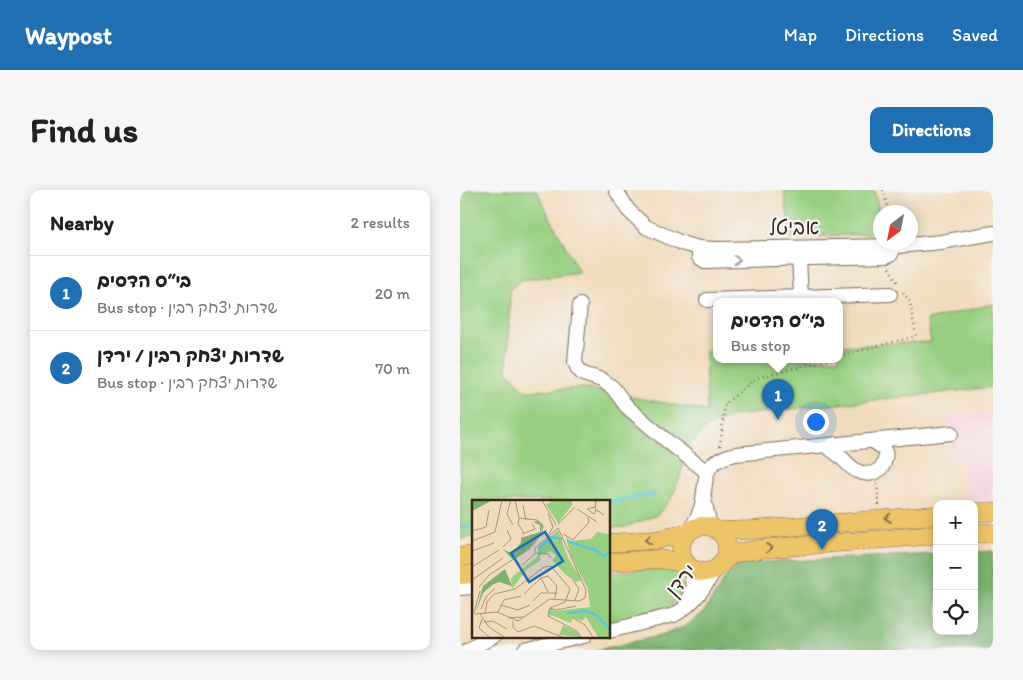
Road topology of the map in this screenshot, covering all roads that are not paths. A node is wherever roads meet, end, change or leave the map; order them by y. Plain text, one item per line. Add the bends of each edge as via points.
1 (616, 190) edge
2 (993, 233) edge
3 (918, 246) edge
4 (698, 248) junction
5 (873, 250) edge
6 (893, 250) edge
7 (799, 258) junction
8 (890, 294) dead end
9 (801, 297) junction
10 (770, 298) edge
11 (707, 300) dead end
12 (713, 300) edge
13 (580, 305) dead end
14 (951, 433) dead end
15 (873, 441) junction
16 (827, 446) junction
17 (707, 472) junction
18 (704, 496) junction
19 (978, 512) edge
20 (993, 512) edge
21 (933, 515) edge
22 (716, 529) junction
23 (688, 531) junction
24 (978, 533) edge
25 (993, 533) edge
26 (933, 536) edge
27 (610, 543) edge
28 (610, 562) edge
29 (687, 564) junction
30 (719, 565) junction
31 (674, 616) junction
32 (610, 631) edge
33 (490, 638) edge
34 (567, 638) edge
35 (550, 640) edge
36 (468, 650) edge
37 (525, 650) edge

1 - 4 street, אביטל via 628,210 646,226
2 - 3 street, אביטל
4 - 5 street, אביטל
4 -> 7 street via 699,257 705,261
6 - 7 street via 886,256
7 - 9 street
8 - 9 street
9 - 10 street
11 - 12 street
13 - 17 street via 575,362 578,369 613,388 627,407
14 - 15 street
15 - 16 street
15 - 16 street via 880,445 886,458 876,473 867,474 849,466
16 - 17 street via 736,454 714,462
17 - 18 street
18 - 22 street via 710,522
18 - 23 street via 696,521
19 - 20 main road
21 -> 22 main road via 751,530
22 - 23 main road via 706,525
22 - 30 main road via 726,541 727,549
23 -> 27 main road via 656,540
23 - 29 main road via 680,552
24 - 25 main road
30 -> 26 main road via 735,553 760,549
28 - 29 main road via 658,559
29 - 30 main road via 700,572
29 - 31 street, ירדן via 692,574 692,590
30 - 31 street, ירדן via 699,594
31 - 32 street, ירדן
33 - 36 street
34 - 35 street
35 - 37 street

